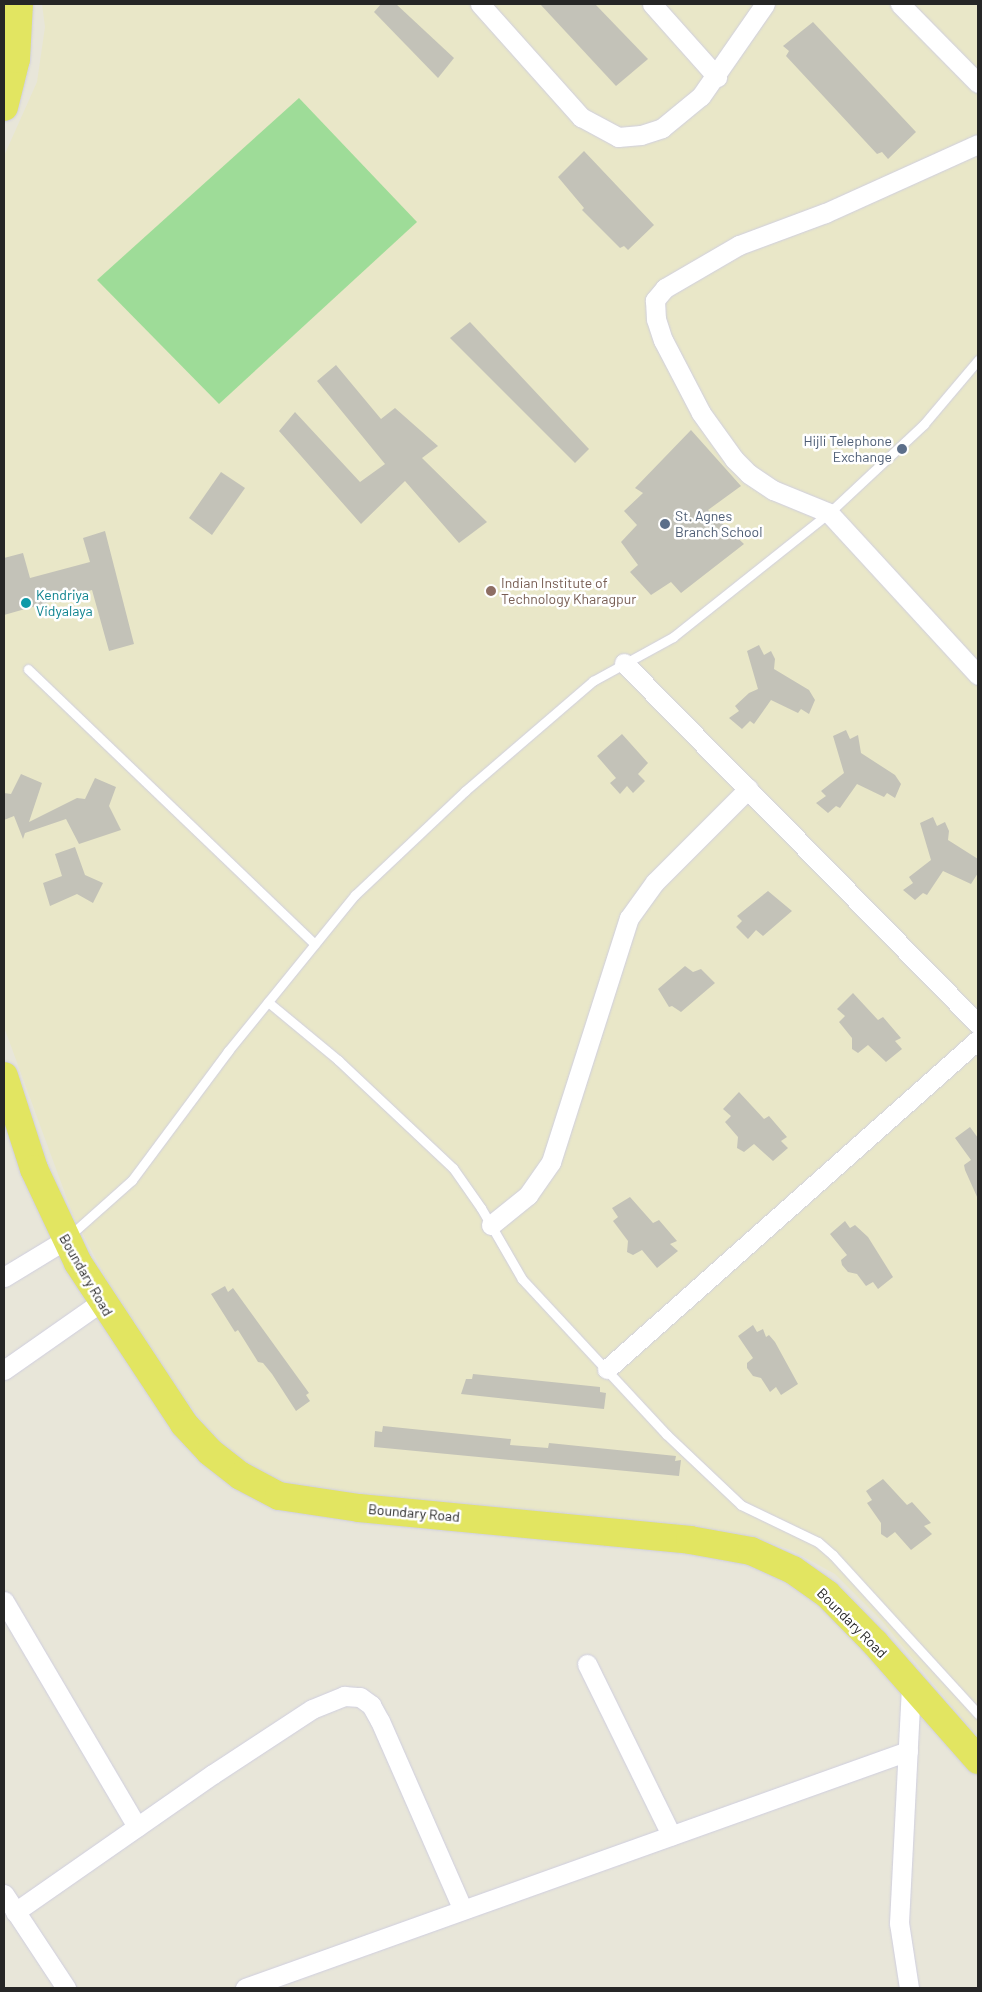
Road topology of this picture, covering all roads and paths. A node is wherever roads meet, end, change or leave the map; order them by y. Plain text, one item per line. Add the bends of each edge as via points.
1 (19, 4) edge
2 (480, 4) edge
3 (652, 4) edge
4 (765, 4) edge
5 (900, 4) edge
6 (717, 77) junction
7 (978, 83) edge
8 (4, 107) edge
9 (978, 144) edge
10 (978, 360) edge
11 (829, 513) junction
12 (624, 663) junction
13 (28, 669) dead end
14 (978, 675) edge
15 (748, 789) junction
16 (315, 944) junction
17 (268, 1002) junction
18 (978, 1024) edge
19 (978, 1040) edge
20 (4, 1076) edge
21 (491, 1225) junction
22 (65, 1240) junction
23 (4, 1277) edge
24 (101, 1302) junction
25 (607, 1369) junction
26 (4, 1370) edge
27 (4, 1601) edge
28 (587, 1664) dead end
29 (911, 1683) junction
30 (978, 1714) edge
31 (908, 1751) junction
32 (978, 1760) edge
33 (137, 1828) junction
34 (672, 1835) junction
35 (4, 1894) edge
36 (463, 1910) junction
37 (14, 1912) junction
38 (66, 1988) edge
39 (245, 1988) edge
40 (908, 1988) edge

1 - 8 main road via 16,59
2 - 6 street via 581,118 618,137 641,135 662,128 701,96
3 - 6 street
4 - 6 street
5 - 7 street
9 - 11 street via 825,213 739,245 665,288 655,300 656,320 663,340 701,413 725,448 749,474 773,490
10 - 11 lane via 924,424
11 - 12 lane via 680,632
11 - 14 street
12 - 15 street
12 - 16 lane via 594,680 465,791 355,895
13 - 16 lane
15 - 18 street
15 - 21 street via 655,882 629,918 551,1162 528,1195
16 - 17 lane
17 - 21 lane via 338,1060 453,1168
17 - 22 lane via 132,1180
19 - 25 street
20 - 22 main road, Boundary Road via 34,1169
21 - 25 lane via 522,1279
22 - 23 street
22 - 24 main road, Boundary Road
24 - 26 street
24 - 29 main road, Boundary Road via 184,1424 210,1452 241,1476 279,1496 359,1508 690,1540 750,1551 793,1570 827,1594
25 - 30 lane via 725,1492 741,1505 818,1542 833,1555
27 - 33 street
28 - 34 street
29 - 31 street
29 - 32 main road, Boundary Road
31 - 34 street
31 - 40 street via 899,1923
33 - 36 street via 312,1709 344,1696 360,1697 371,1705 380,1721
33 - 37 street
34 - 36 street
35 - 37 street
36 - 39 street
37 - 38 street

